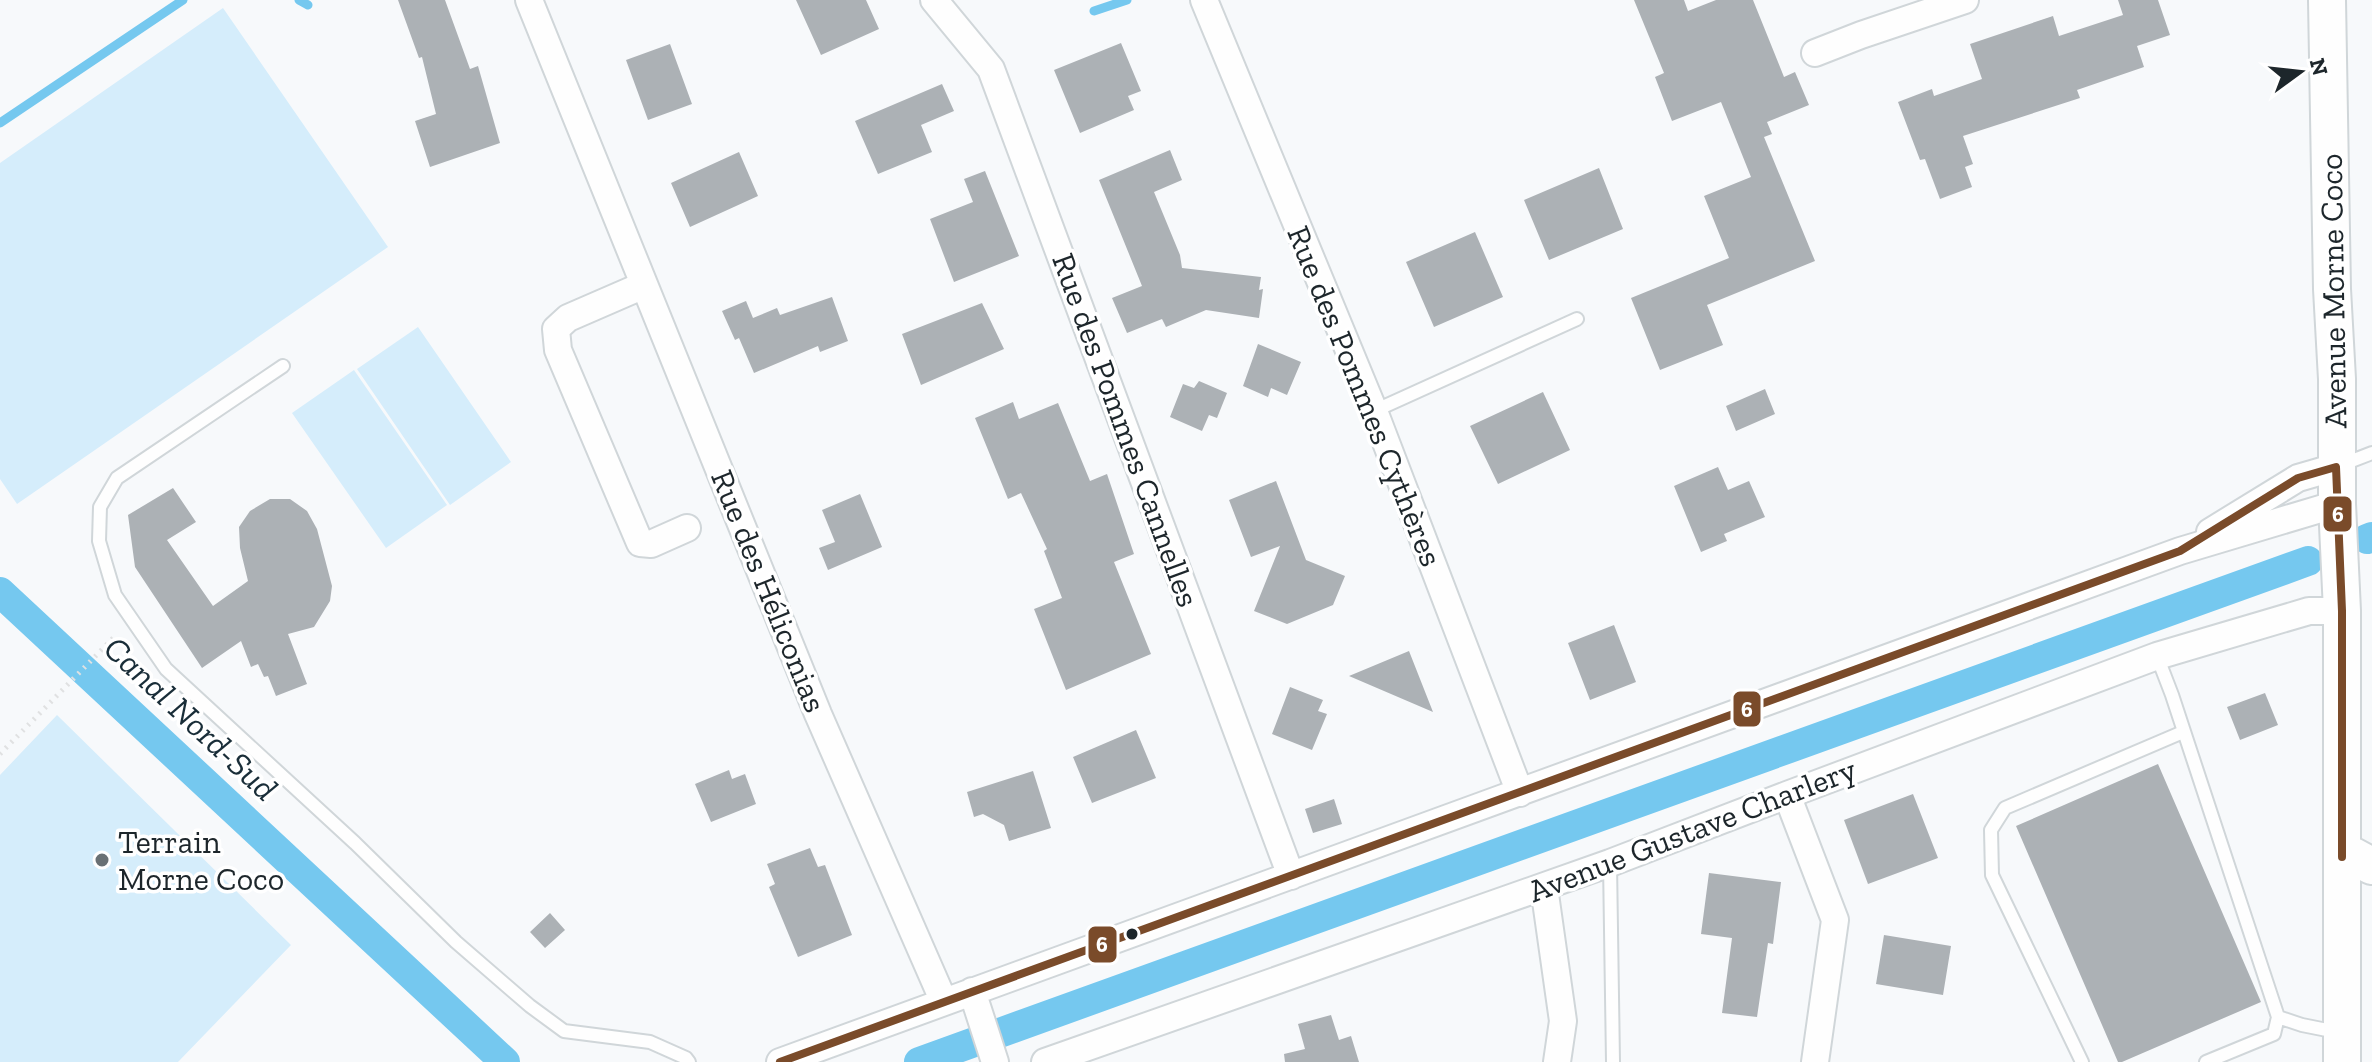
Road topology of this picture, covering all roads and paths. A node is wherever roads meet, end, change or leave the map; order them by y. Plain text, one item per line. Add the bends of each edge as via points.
1 (529, 0) edge
2 (934, 0) edge
3 (1204, 0) edge
4 (1965, 0) edge
5 (2327, 0) edge
6 (1815, 53) dead end
7 (644, 285) junction
8 (1577, 319) dead end
9 (283, 366) dead end
10 (1374, 411) junction
11 (2372, 453) edge
12 (2336, 467) junction
13 (2337, 504) junction
14 (687, 528) dead end
15 (2180, 551) junction
16 (2342, 611) junction
17 (106, 646) dead end
18 (2157, 656) junction
19 (2183, 732) junction
20 (0, 754) edge
21 (1520, 793) junction
22 (1787, 795) junction
23 (2357, 861) edge
24 (1610, 863) junction
25 (1291, 876) junction
26 (1544, 887) junction
27 (974, 997) junction
28 (944, 1002) junction
29 (2278, 1017) junction
30 (2342, 1048) edge
31 (689, 1062) edge
32 (780, 1062) edge
33 (995, 1062) edge
34 (1045, 1062) edge
35 (1557, 1062) edge
36 (1613, 1062) edge
37 (1815, 1062) edge
38 (2082, 1062) edge
39 (2206, 1062) edge

1 - 7 street, Rue des Héliconias
2 - 25 street, Rue des Pommes Cannelles via 991,69
3 - 10 street, Rue des Pommes Cythères
4 - 6 street
5 - 12 street, Avenue Morne Coco
7 - 14 street via 568,318 556,329 558,350 640,543 651,544
7 - 28 street, Rue des Héliconias via 818,714
8 - 10 lane
9 - 31 lane via 117,478 100,507 99,541 115,595 166,669 530,1006 564,1031 650,1042
10 - 21 street, Rue des Pommes Cythères
11 - 12 lane
12 - 13 street, Avenue Morne Coco
12 - 15 street via 2298,478
13 - 15 street
13 - 16 street, Avenue Morne Coco
15 - 21 street
16 - 18 street, Avenue Gustave Charlery via 2309,611
16 - 23 street, Avenue Morne Coco
17 - 20 path
18 - 19 lane
18 - 22 street, Avenue Gustave Charlery
19 - 29 lane
19 - 38 lane via 2005,808 1991,830 1992,875
21 - 25 street
22 - 24 street, Avenue Gustave Charlery
22 - 37 street via 1835,920
23 - 30 street, Avenue Morne Coco
24 - 26 street, Avenue Gustave Charlery
24 - 36 lane
25 - 27 street
26 - 34 street, Avenue Gustave Charlery
26 - 35 street via 1563,1021
27 - 28 street
27 - 33 street
28 - 32 street
29 - 30 lane
29 - 39 lane via 2274,1034

